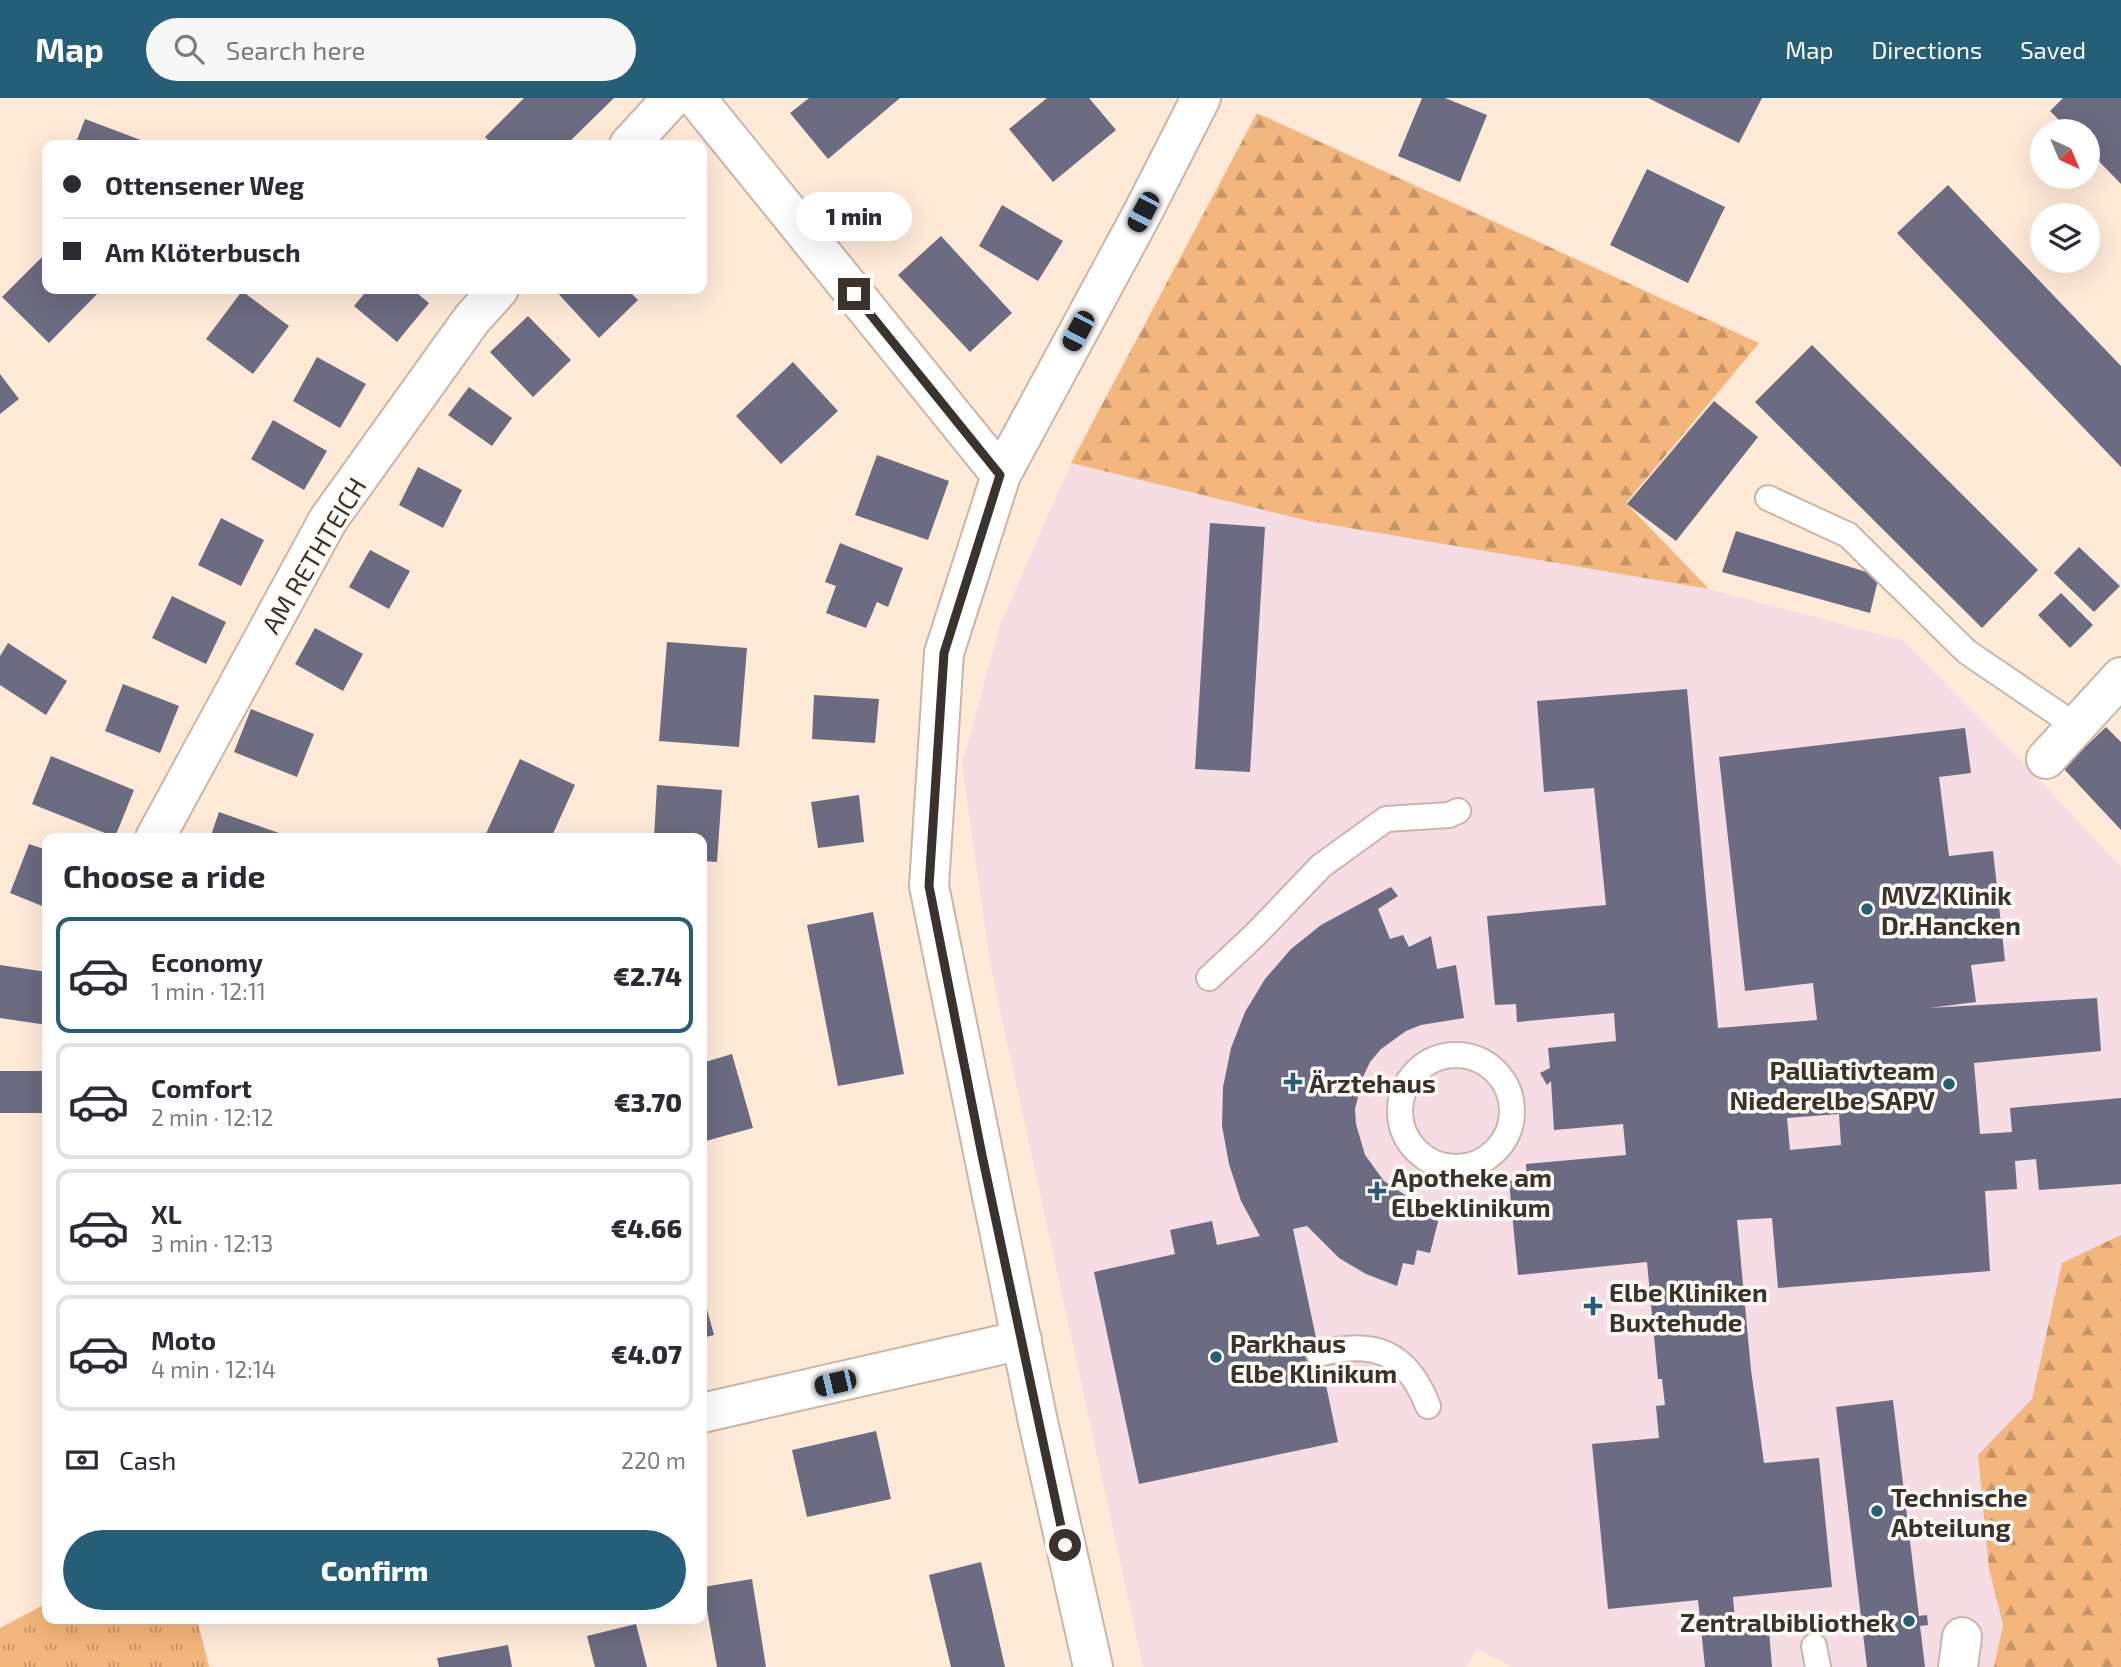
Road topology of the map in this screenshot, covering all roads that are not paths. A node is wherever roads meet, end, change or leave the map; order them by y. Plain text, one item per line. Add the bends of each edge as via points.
1 (672, 98) edge
2 (696, 98) edge
3 (1201, 98) edge
4 (634, 140) edge
5 (494, 294) edge
6 (1000, 475) junction
7 (1768, 498) dead end
8 (2118, 687) edge
9 (2076, 726) junction
10 (2046, 759) dead end
11 (1458, 811) dead end
12 (158, 833) edge
13 (1209, 978) dead end
14 (1512, 1116) joint
15 (1022, 1340) junction
16 (1319, 1354) dead end
17 (1428, 1406) dead end
18 (707, 1412) edge
19 (1093, 1667) edge

1 - 4 street
2 - 6 street
3 - 6 street
5 - 12 street, AM RETHTEICH via 328,520
6 - 15 street via 944,653 929,886
7 - 9 lane via 1848,535 1967,652
8 - 9 street
9 - 10 street
11 - 13 lane via 1387,819 1321,866
14 - 14 lane via 1510,1095 1493,1069 1476,1059 1455,1055 1435,1059 1418,1070 1405,1087 1400,1107 1412,1146 1427,1159 1457,1167 1477,1163 1494,1152 1506,1136
15 - 18 street
15 - 19 street
16 - 17 lane via 1364,1347 1390,1354 1410,1371

